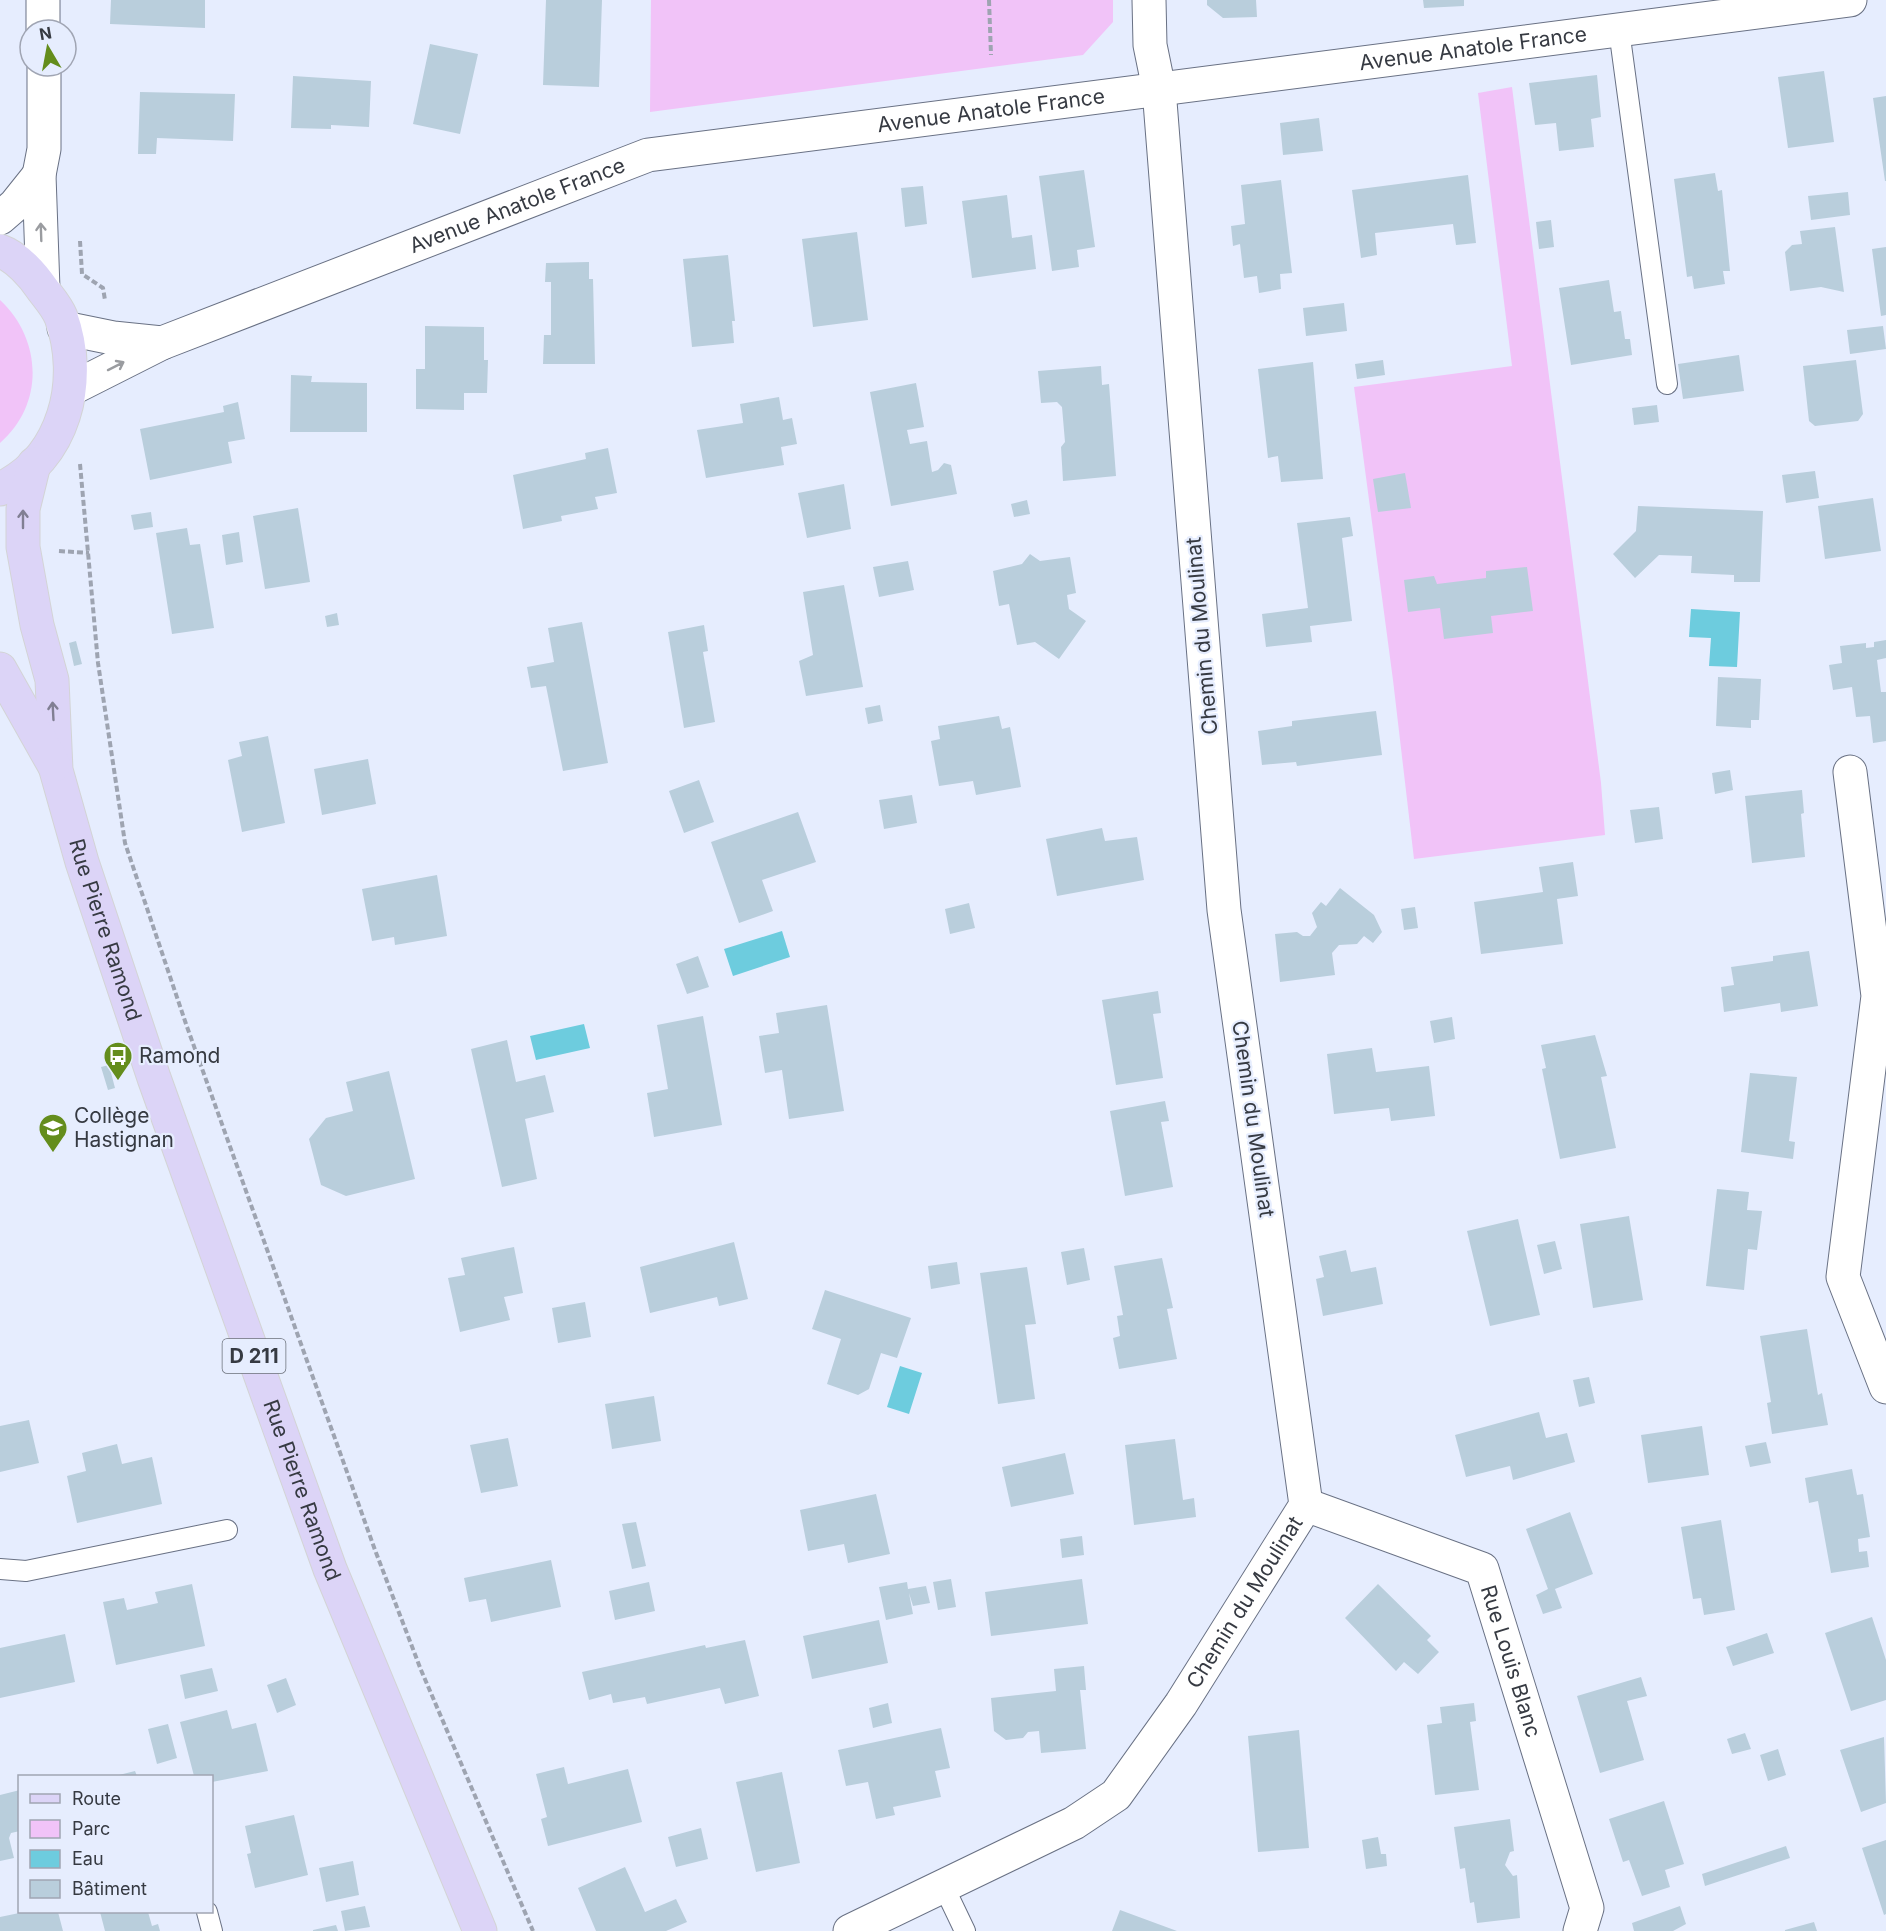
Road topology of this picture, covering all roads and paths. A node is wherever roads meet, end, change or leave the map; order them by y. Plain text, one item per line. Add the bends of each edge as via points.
1 (43, 0) edge
2 (989, 0) edge
3 (1149, 0) edge
4 (1850, 0) edge
5 (43, 18) edge
6 (1618, 30) junction
7 (991, 55) dead end
8 (44, 78) edge
9 (1159, 89) junction
10 (39, 175) junction
11 (0, 218) edge
12 (79, 229) dead end
13 (0, 251) edge
14 (43, 290) junction
15 (107, 306) dead end
16 (64, 328) junction
17 (162, 343) junction
18 (1667, 384) dead end
19 (71, 389) junction
20 (80, 455) dead end
21 (34, 464) junction
22 (0, 489) edge
23 (0, 669) edge
24 (56, 770) junction
25 (1850, 772) dead end
26 (1886, 1387) edge
27 (1306, 1505) junction
28 (227, 1530) dead end
29 (0, 1569) edge
30 (944, 1885) junction
31 (208, 1913) edge
32 (212, 1931) edge
33 (480, 1931) edge
34 (533, 1931) edge
35 (850, 1931) edge
36 (965, 1931) edge
37 (1580, 1931) edge

1 - 5 street
2 - 7 path
3 - 9 street, Chemin du Moulinat via 1150,45
4 - 6 street, Avenue Anatole France
6 - 9 street, Avenue Anatole France
6 - 18 lane
8 - 10 street via 44,149
9 - 17 street, Avenue Anatole France via 648,155
9 - 27 street, Chemin du Moulinat via 1224,910
10 - 11 street via 15,206
14 -> 10 street
12 - 15 path via 82,274 103,288
13 - 14 main road via 9,254
14 - 16 main road
16 - 17 street, Avenue Anatole France
16 - 19 main road via 71,356
19 -> 17 street, Avenue Anatole France
19 - 21 main road via 62,421
20 - 34 path via 98,663 125,843 375,1550 421,1670
21 - 22 main road
24 -> 21 main road, Rue Pierre Ramond / D 211 via 52,680 23,547 23,508
23 - 24 main road, Rue Pierre Ramond / D 211
24 - 33 main road, Rue Pierre Ramond / D 211 via 82,862 154,1078 330,1569
25 - 26 street via 1878,996 1843,1277
27 - 30 street, Chemin du Moulinat via 1181,1704 1116,1795 1074,1823
27 - 37 street, Rue Louis Blanc via 1482,1569 1587,1908
28 - 29 lane via 26,1571
30 - 35 street, Chemin du Moulinat
30 - 36 lane
31 - 32 lane

